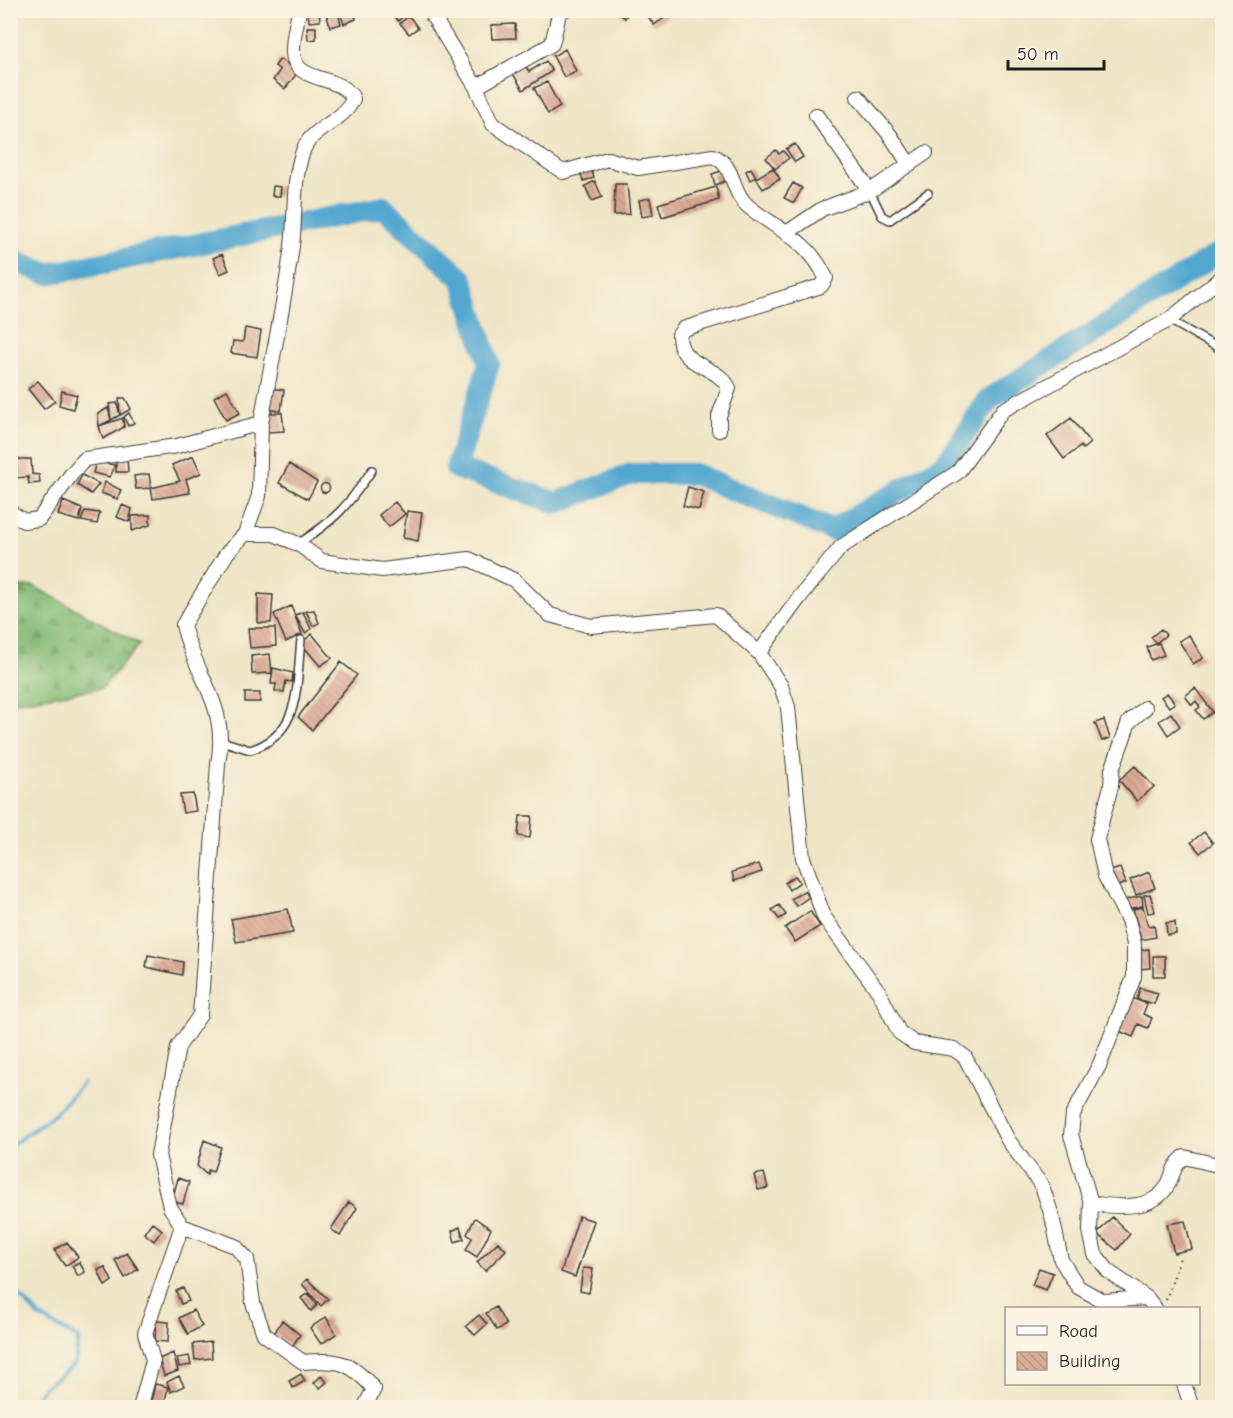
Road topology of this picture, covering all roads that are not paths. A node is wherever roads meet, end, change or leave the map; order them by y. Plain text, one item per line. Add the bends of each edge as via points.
1 (299, 10) edge
2 (429, 10) edge
3 (564, 10) edge
4 (476, 87) junction
5 (858, 97) dead end
6 (816, 115) dead end
7 (926, 153) dead end
8 (909, 164) junction
9 (870, 191) junction
10 (928, 193) dead end
11 (788, 232) junction
12 (1222, 277) edge
13 (1169, 320) junction
14 (1222, 350) edge
15 (261, 423) junction
16 (720, 430) dead end
17 (372, 470) dead end
18 (10, 512) edge
19 (245, 534) junction
20 (298, 544) junction
21 (301, 640) dead end
22 (759, 653) junction
23 (1145, 708) dead end
24 (222, 741) junction
25 (1222, 1166) edge
26 (1091, 1203) junction
27 (182, 1226) junction
28 (1155, 1304) edge
29 (1185, 1385) edge
30 (140, 1407) edge
31 (364, 1407) edge
32 (1192, 1407) edge

1 - 15 street via 293,55 298,65 310,76 336,83 353,99 339,119 312,137 304,148 294,184 292,246
2 - 4 street
3 - 4 street via 559,14 552,44
4 - 11 street via 493,124 563,171 608,159 638,168 713,156 724,160 734,188 748,206
5 - 8 street
6 - 9 street
7 - 8 street
8 - 9 street
9 - 10 lane via 882,216 890,220
9 - 11 street via 822,209
11 - 16 street via 820,265 826,278 821,286 683,329 679,334 679,344 688,359 723,377 729,388 719,416
12 - 13 street
13 - 14 lane
13 - 22 street via 1003,410 958,471 841,547
15 - 18 street via 177,447 85,459 39,519 24,520
15 - 19 street via 259,496
17 - 20 lane via 348,506
19 - 20 street via 274,534
19 - 24 street via 227,553 183,625 187,644 218,711
20 - 22 street via 322,561 382,570 469,559 514,580 550,615 591,626 716,615
21 - 24 lane via 293,712 276,739 250,750
22 - 28 street via 781,686 788,707 803,858 824,917 879,992 899,1032 914,1043 954,1050 965,1057 1008,1140 1042,1186 1061,1260 1078,1287 1103,1301
23 - 26 street via 1129,722 1112,770 1097,839 1105,876 1128,920 1134,944 1134,977 1100,1064 1073,1114 1071,1135
24 - 27 street via 200,1014 178,1047 158,1155 170,1207
25 - 26 street via 1184,1157 1175,1164 1166,1189 1151,1200 1127,1207
26 - 28 street via 1090,1231 1095,1254 1109,1272
27 - 30 street via 145,1333 153,1361
27 - 31 street via 235,1246 247,1259 253,1303 264,1334 303,1362 332,1359 357,1368 374,1389
29 - 32 street

